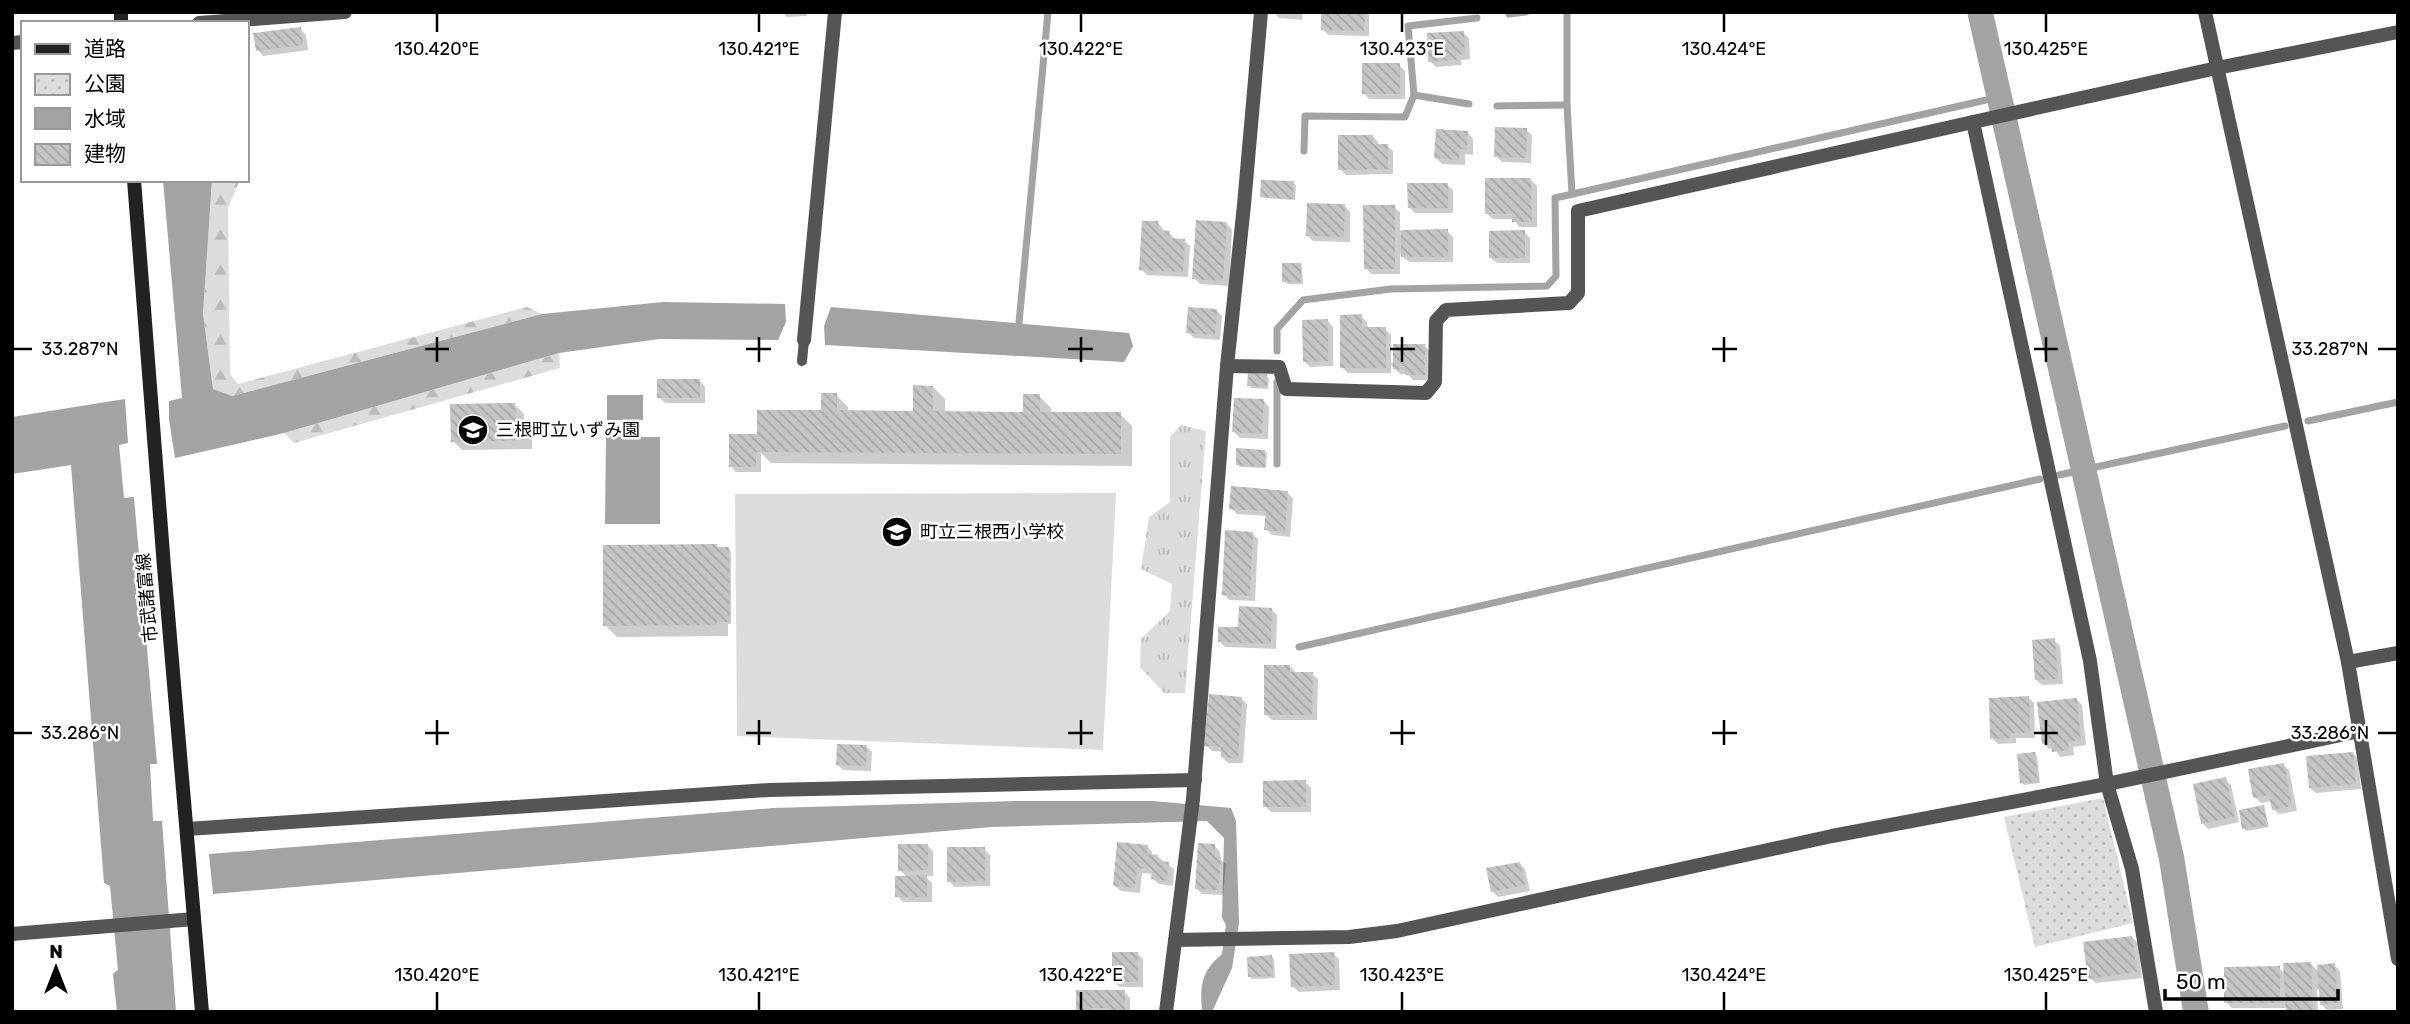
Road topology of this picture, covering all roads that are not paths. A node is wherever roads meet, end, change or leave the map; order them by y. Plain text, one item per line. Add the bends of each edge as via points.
1 (345, 12) edge
2 (835, 12) edge
3 (1261, 12) edge
4 (2205, 12) edge
5 (226, 21) edge
6 (2398, 32) edge
7 (2217, 68) junction
8 (1979, 121) junction
9 (134, 182) edge
10 (804, 341) joint
11 (802, 361) dead end
12 (1227, 366) junction
13 (2398, 653) edge
14 (2348, 662) junction
15 (2360, 731) junction
16 (1195, 780) junction
17 (2107, 784) junction
18 (187, 829) junction
19 (194, 919) junction
20 (12, 934) edge
21 (1175, 940) junction
22 (2398, 959) edge
23 (202, 1012) edge
24 (1166, 1012) edge
25 (2156, 1012) edge

1 - 5 street
2 - 10 street
3 - 12 street
4 - 7 street
6 - 7 street
7 - 8 street
7 - 14 street
8 - 12 street via 1578,211 1578,293 1569,303 1446,310 1436,321 1435,382 1426,393 1286,389 1279,367
8 - 17 street via 2090,661
9 - 18 main road, 市武諸富線
10 - 11 lane
12 - 16 street
13 - 14 street
14 - 15 street
15 - 17 street
15 - 22 street
16 - 18 street via 769,790
16 - 21 street
17 - 21 street via 1832,836 1397,931 1349,937
17 - 25 street via 2132,869
18 - 19 main road, 市武諸富線
19 - 20 street
19 - 23 main road, 市武諸富線
21 - 24 street

